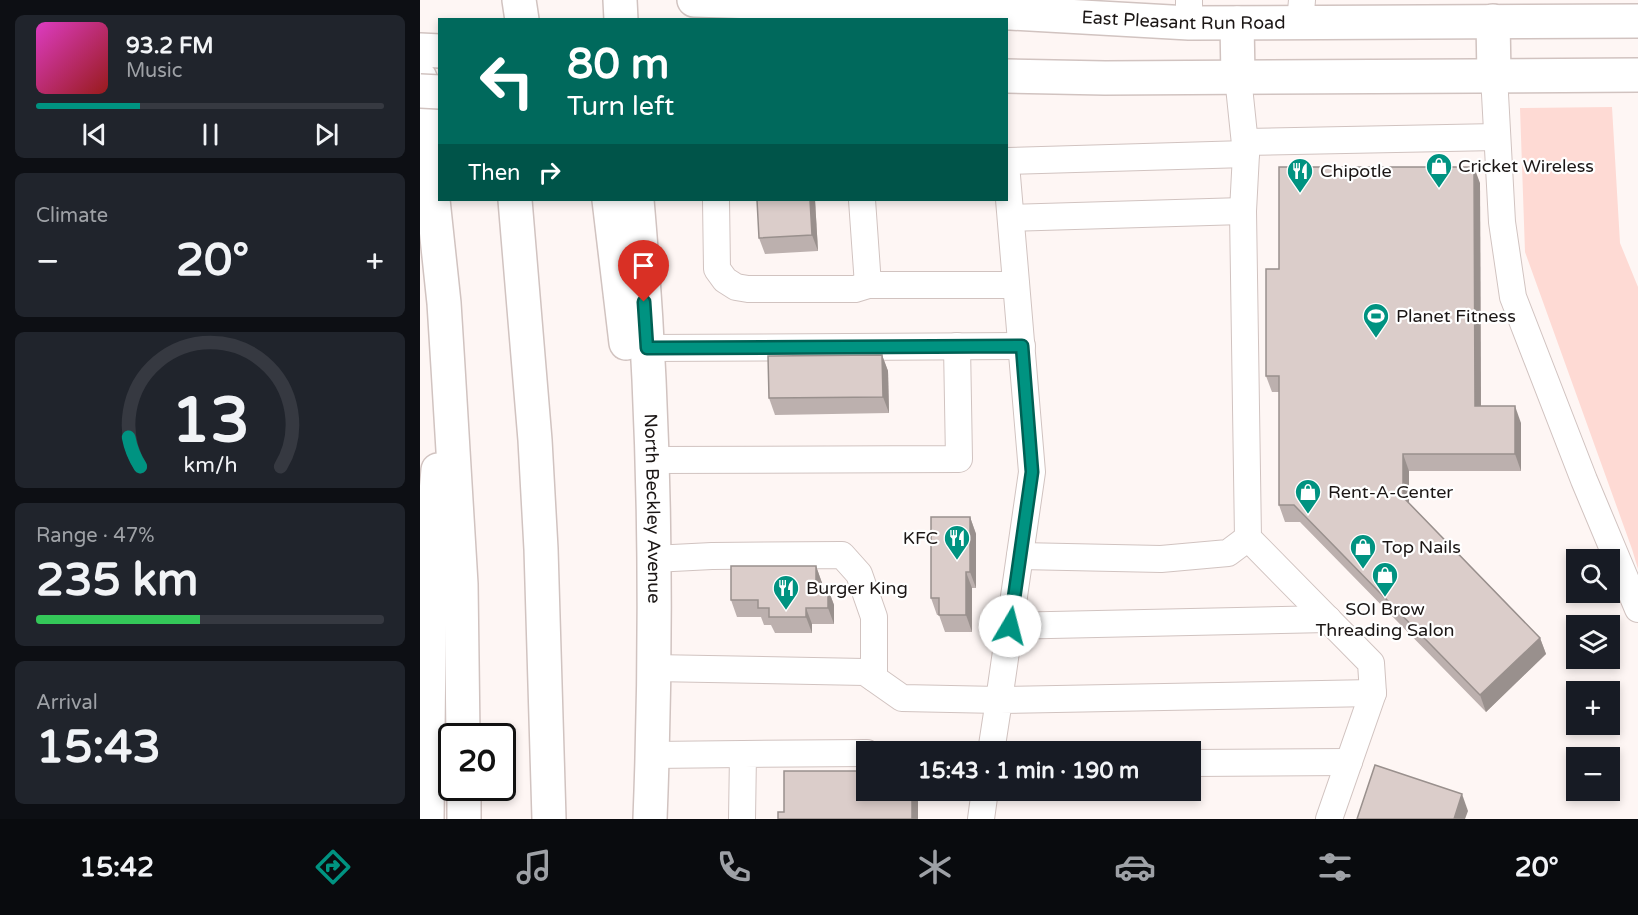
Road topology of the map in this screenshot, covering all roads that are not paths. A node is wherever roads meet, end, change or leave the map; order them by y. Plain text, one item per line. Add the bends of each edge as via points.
1 (498, 0) edge
2 (519, 0) edge
3 (620, 0) edge
4 (694, 0) edge
5 (799, 2) edge
6 (859, 3) edge
7 (929, 4) edge
8 (983, 6) edge
9 (1189, 11) edge
10 (1301, 11) edge
11 (500, 18) edge
12 (522, 18) edge
13 (621, 18) edge
14 (1493, 21) junction
15 (1638, 21) edge
16 (1237, 23) junction
17 (420, 50) edge
18 (438, 51) edge
19 (1638, 75) edge
20 (1008, 76) edge
21 (1494, 76) junction
22 (1238, 77) junction
23 (420, 78) edge
24 (420, 91) edge
25 (438, 92) edge
26 (1497, 137) junction
27 (1246, 148) junction
28 (1008, 162) edge
29 (1008, 184) edge
30 (515, 201) edge
31 (529, 201) edge
32 (609, 201) edge
33 (637, 201) edge
34 (716, 201) edge
35 (862, 201) edge
36 (1243, 212) junction
37 (1011, 218) junction
38 (520, 254) junction
39 (868, 285) junction
40 (1016, 285) junction
41 (957, 346) junction
42 (1022, 346) junction
43 (647, 348) junction
44 (448, 367) junction
45 (649, 403) junction
46 (651, 460) junction
47 (1248, 538) junction
48 (1020, 556) junction
49 (654, 559) junction
50 (1638, 609) edge
51 (1328, 619) junction
52 (1010, 626) junction
53 (654, 668) junction
54 (874, 678) junction
55 (1373, 693) junction
56 (999, 700) junction
57 (463, 723) edge
58 (993, 741) edge
59 (856, 753) edge
60 (743, 754) junction
61 (652, 755) junction
62 (1201, 762) edge
63 (1349, 762) junction
64 (464, 801) edge
65 (983, 801) edge
66 (427, 819) edge
67 (464, 819) edge
68 (549, 819) edge
69 (650, 819) edge
70 (742, 819) edge
71 (981, 819) edge
72 (1329, 819) edge

1 - 11 main road
2 - 12 main road
3 - 13 main road
4 - 5 main road, East Pleasant Run Road
5 - 6 main road, East Pleasant Run Road
6 - 7 main road, East Pleasant Run Road
7 - 8 main road, East Pleasant Run Road
8 - 9 main road, East Pleasant Run Road
9 - 16 main road, East Pleasant Run Road
10 - 14 main road, East Pleasant Run Road
10 - 16 main road, East Pleasant Run Road
14 - 15 main road, East Pleasant Run Road
14 - 21 main road
16 - 22 main road
17 - 18 main road
19 - 21 main road
20 - 22 main road
21 - 22 main road
21 - 26 lane
22 - 27 lane
23 - 44 main road
24 - 25 main road, bridge
26 - 27 lane
26 - 50 lane via 1502,222 1513,297
27 - 28 lane
27 - 36 lane
29 - 37 lane
30 - 38 main road
31 - 38 main road
32 - 45 main road via 628,360
33 - 43 main road, North Beckley Avenue
34 - 39 lane via 717,269 724,280 736,287 855,289
35 - 39 lane
36 - 37 lane
36 - 47 lane
37 - 40 lane
38 - 68 main road via 536,440
39 - 40 lane
40 - 42 lane
41 - 42 lane
41 - 43 lane
41 - 46 lane via 959,459
42 - 48 lane via 1032,472
43 - 45 main road, North Beckley Avenue
44 - 57 main road via 461,584
44 - 66 main road via 430,559
45 - 46 main road, North Beckley Avenue
46 - 49 main road, North Beckley Avenue
47 - 48 lane via 1228,553 1161,559
47 - 51 lane
48 - 52 lane
49 - 53 main road, North Beckley Avenue
49 - 54 lane via 842,555 859,573 874,617
51 - 52 lane
51 - 55 lane via 1371,663
52 - 56 lane
53 - 54 lane via 865,672
53 - 61 main road, North Beckley Avenue
54 - 56 lane via 902,699
55 - 56 lane
55 - 63 lane
56 - 58 lane
59 - 60 lane
60 - 61 lane
60 - 70 lane
61 - 69 main road, North Beckley Avenue
62 - 63 lane
63 - 72 lane
64 - 67 main road
65 - 71 lane

